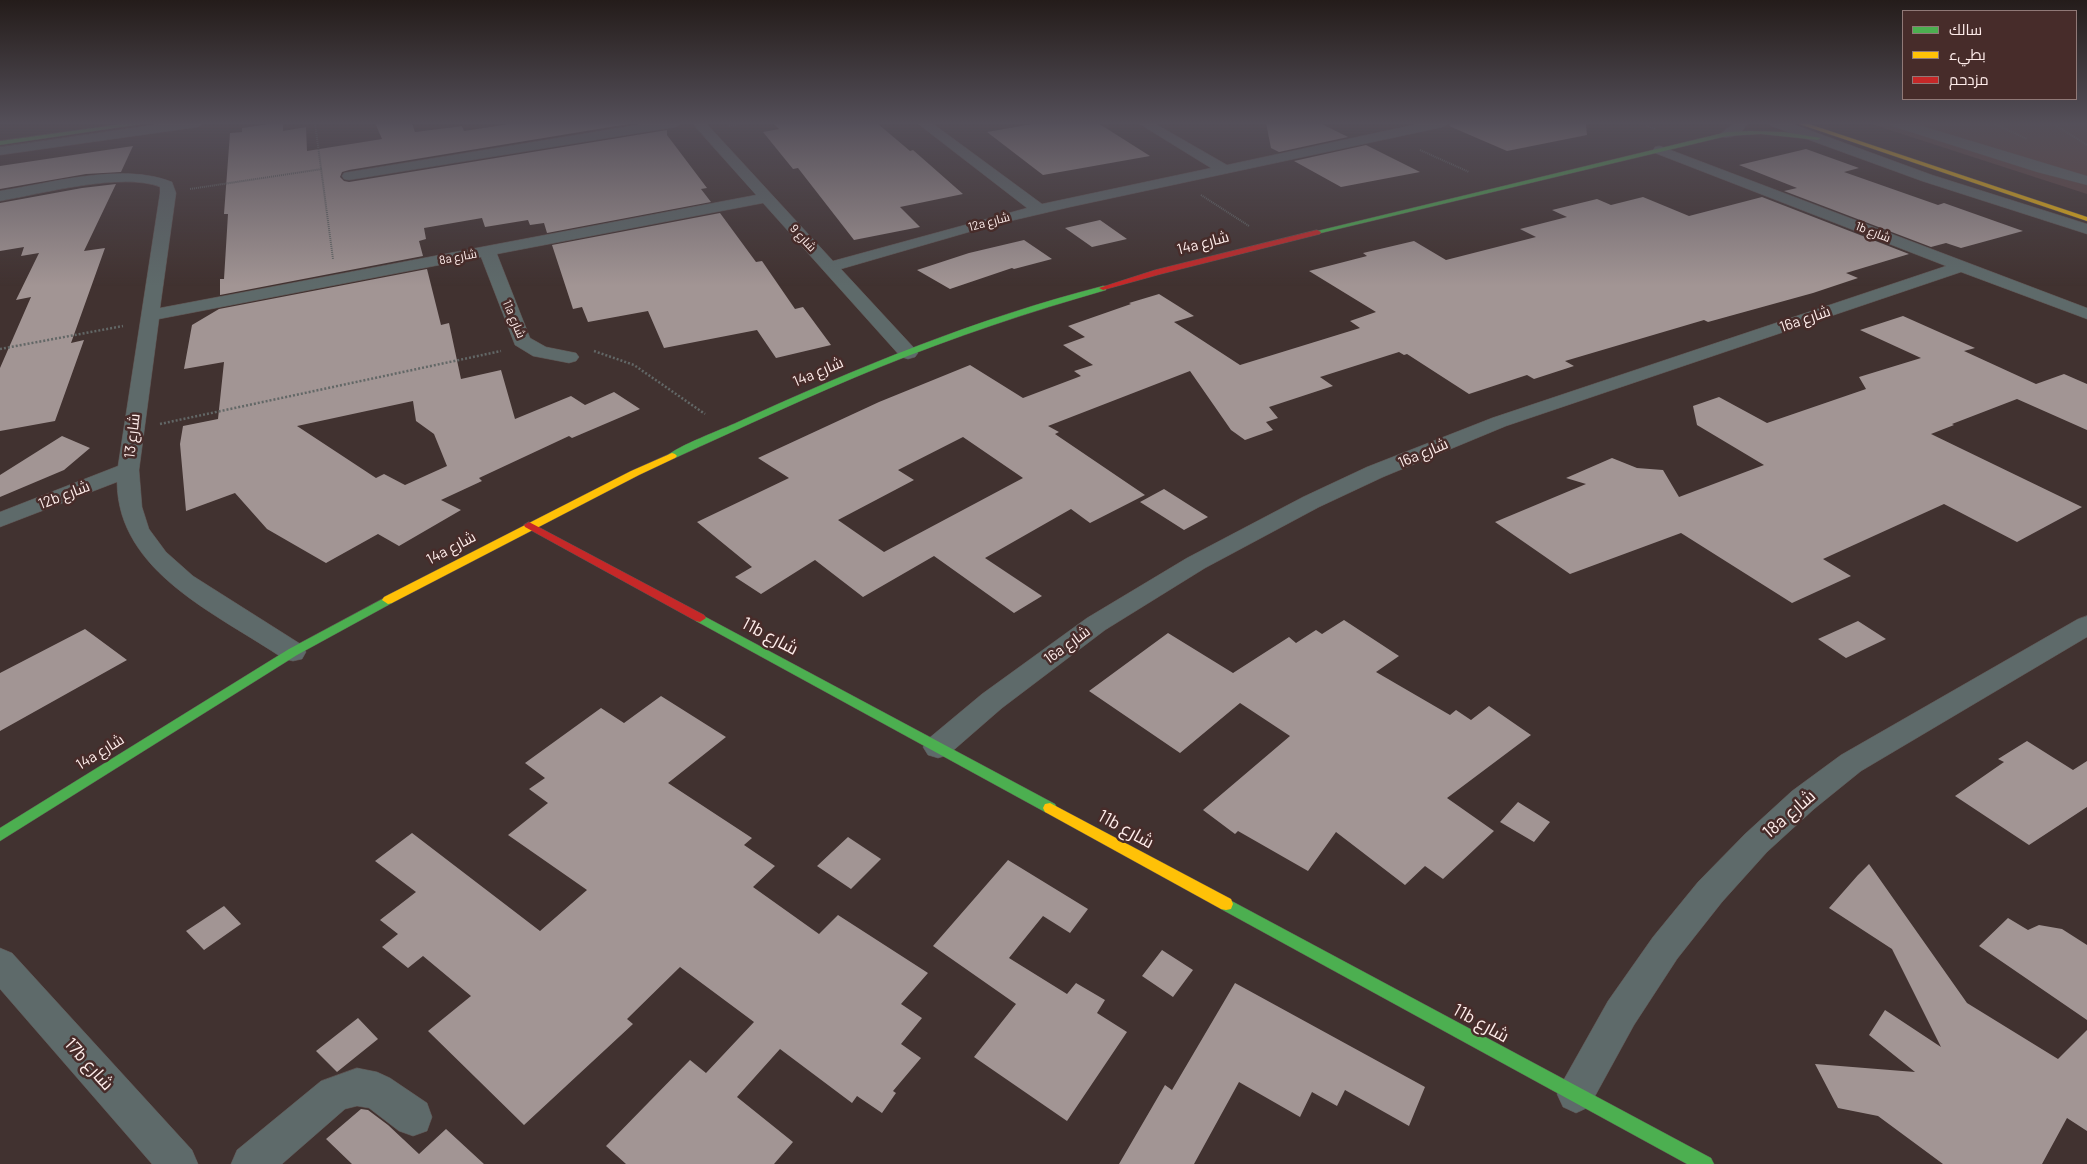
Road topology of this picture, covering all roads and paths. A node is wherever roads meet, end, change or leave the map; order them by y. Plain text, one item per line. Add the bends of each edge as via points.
1 (269, 177) edge
2 (323, 177) edge
3 (747, 177) edge
4 (996, 177) edge
5 (1184, 177) edge
6 (1545, 177) edge
7 (1731, 177) edge
8 (1925, 177) edge
9 (1962, 177) edge
10 (2073, 177) edge
11 (1176, 179) junction
12 (2087, 181) edge
13 (168, 193) junction
14 (0, 196) edge
15 (766, 198) junction
16 (1038, 209) junction
17 (2087, 219) edge
18 (2087, 229) edge
19 (1274, 242) junction
20 (487, 251) junction
21 (1961, 266) junction
22 (831, 268) junction
23 (336, 280) junction
24 (2087, 314) edge
25 (149, 318) junction
26 (527, 345) junction
27 (0, 349) edge
28 (908, 353) junction
29 (549, 354) junction
30 (569, 357) dead end
31 (728, 429) junction
32 (132, 430) junction
33 (128, 470) junction
34 (0, 520) edge
35 (529, 525) junction
36 (2087, 625) edge
37 (293, 652) junction
38 (938, 747) junction
39 (0, 835) edge
40 (0, 964) edge
41 (1576, 1094) junction
42 (413, 1117) dead end
43 (178, 1164) edge
44 (251, 1164) edge
45 (1705, 1164) edge

1 - 13 path
2 - 23 path
3 - 15 street, شارع 9
4 - 16 street
5 - 11 street, 12a شارع
6 - 19 street, 14a شارع
7 - 21 street, 1b شارع
8 - 18 street
9 - 17 street
10 - 12 street
11 - 16 street, 12a شارع
11 - 19 path
13 - 14 street via 167,185 157,180 127,178
13 - 25 street, شارع 13
15 - 20 street, 8a شارع
15 - 22 street, شارع 9
16 - 22 street, 12a شارع
19 - 28 street, 14a شارع via 1097,289
20 - 23 street, 8a شارع
20 - 26 street, 11a شارع via 520,336
21 - 24 street, 1b شارع
21 - 38 street, 16a شارع via 1499,422 1311,502 1196,562 1096,624 992,701
22 - 28 street, شارع 9
23 - 25 street, 8a شارع
25 - 27 path
25 - 32 street, شارع 13
26 - 29 street, 11a شارع
26 - 32 path
28 - 31 street, 14a شارع
29 - 30 street, 11a شارع
29 - 31 path via 568,345 634,364
31 - 35 street, 14a شارع
32 - 33 street, شارع 13
33 - 34 street, 12b شارع
33 - 37 street, شارع 13 via 132,514 153,553 194,588
35 - 37 street, 14a شارع
35 - 38 street, 11b شارع
36 - 41 street, 18a شارع via 1851,763 1803,800 1756,843 1710,892 1665,948 1621,1013
37 - 39 street, 14a شارع
38 - 41 street, 11b شارع
40 - 43 street, 17b شارع
41 - 45 street, 11b شارع
42 - 44 street via 377,1091 357,1088 334,1094

